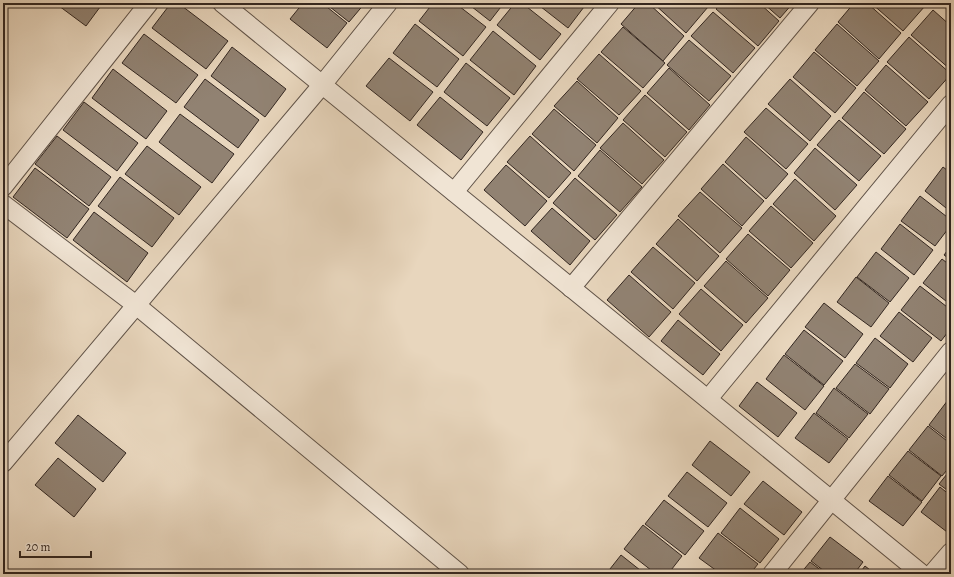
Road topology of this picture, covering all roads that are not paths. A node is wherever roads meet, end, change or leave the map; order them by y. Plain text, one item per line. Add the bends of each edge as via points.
1 (149, 3) edge
2 (222, 3) edge
3 (388, 3) edge
4 (610, 3) edge
5 (810, 3) edge
6 (322, 85) junction
7 (951, 104) edge
8 (3, 187) edge
9 (454, 192) junction
10 (3, 204) edge
11 (571, 288) junction
12 (136, 305) junction
13 (951, 351) edge
14 (708, 399) junction
15 (3, 463) edge
16 (831, 500) junction
17 (951, 552) edge
18 (460, 574) edge
19 (772, 574) edge
20 (922, 574) edge
21 (932, 574) edge

1 - 8 street
2 - 6 street
3 - 6 street
4 - 9 street
5 - 11 street
6 - 9 street
6 - 12 street
7 - 14 street
9 - 11 street
10 - 12 street
11 - 14 street
12 - 15 street
12 - 18 street
13 - 16 street
14 - 16 street
16 - 19 street
16 - 20 street
17 - 21 street

